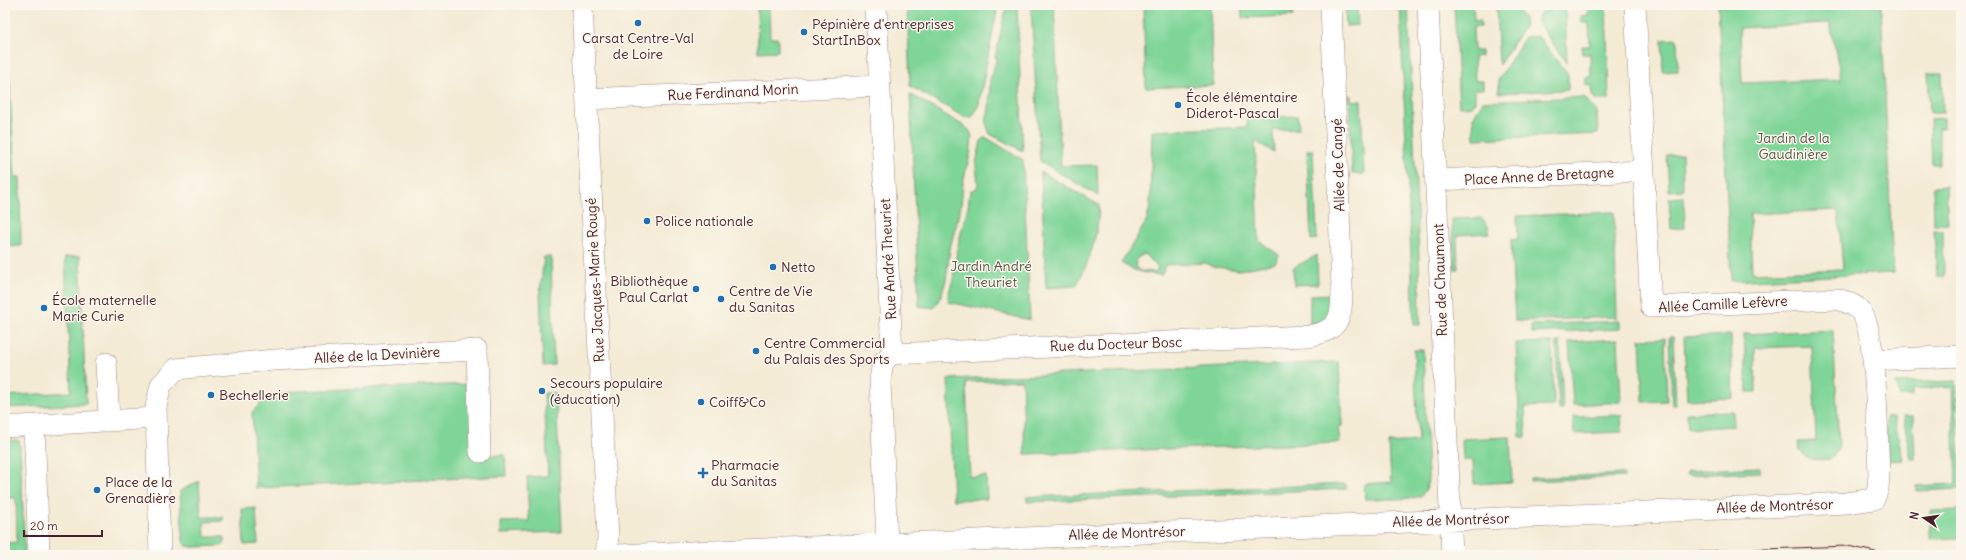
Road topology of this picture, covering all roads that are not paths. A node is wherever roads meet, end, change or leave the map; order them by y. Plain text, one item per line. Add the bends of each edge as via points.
1 (582, 5) edge
2 (876, 5) edge
3 (1331, 5) edge
4 (1428, 5) edge
5 (1635, 5) edge
6 (880, 86) junction
7 (586, 99) junction
8 (1643, 171) junction
9 (1436, 180) junction
10 (1337, 324) joint
11 (892, 354) junction
12 (1961, 356) edge
13 (1873, 360) junction
14 (106, 363) dead end
15 (155, 418) junction
16 (109, 421) junction
17 (34, 426) junction
18 (5, 427) edge
19 (480, 452) dead end
20 (1450, 520) junction
21 (889, 549) edge
22 (39, 555) edge
23 (160, 555) edge
24 (606, 555) edge
25 (617, 555) edge
26 (1452, 555) edge

1 - 7 street, Rue Jacques-Marie Rougé
2 - 6 street, Rue André Theuriet
3 - 10 street, Allée de Cangé via 1342,288
4 - 9 street, Rue de Chaumont
5 - 8 street, Allée Camille Lefèvre
6 - 7 street, Rue Ferdinand Morin
6 - 11 street, Rue André Theuriet
7 - 24 street, Rue Jacques-Marie Rougé via 608,541
8 - 9 street, Place Anne de Bretagne
8 - 13 street, Allée Camille Lefèvre via 1651,308 1837,299 1855,306 1862,313 1870,336
9 - 20 street, Rue de Chaumont
10 - 11 street, Rue du Docteur Bosc via 1322,334 1308,336
11 - 21 street via 883,362 880,380
12 - 13 street
13 - 20 street, Allée de Montrésor via 1879,474 1874,499 1838,504
14 - 16 street
15 - 16 street
15 - 19 street, Allée de la Devinière via 161,385 176,369 274,360 477,350
15 - 23 street
16 - 17 street
17 - 18 street
17 - 22 street
20 - 21 street, Allée de Montrésor
20 - 26 street, Rue de Chaumont
21 - 25 street, Allée de Montrésor

